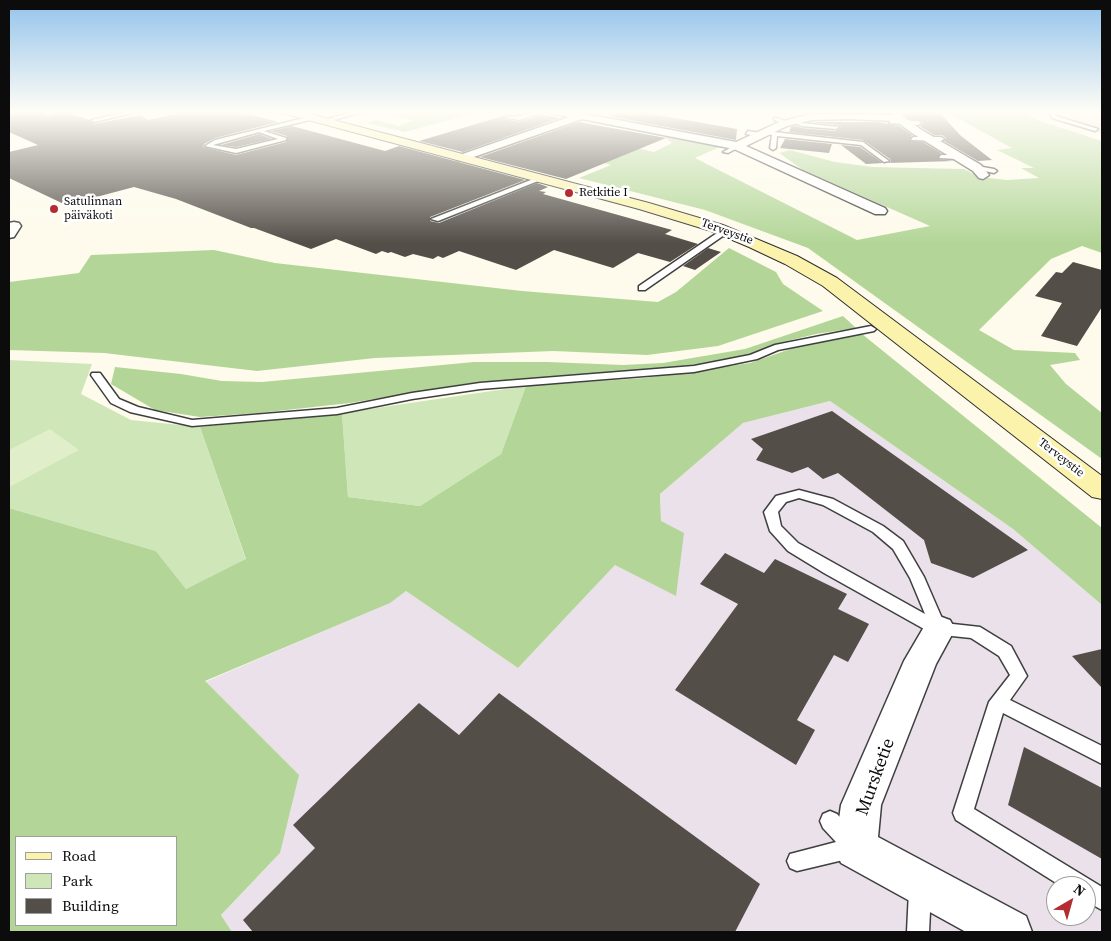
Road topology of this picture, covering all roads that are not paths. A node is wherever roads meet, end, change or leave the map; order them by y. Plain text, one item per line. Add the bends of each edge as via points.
1 (449, 155) edge
2 (470, 155) edge
3 (745, 155) edge
4 (879, 155) edge
5 (952, 155) edge
6 (461, 158) junction
7 (886, 160) dead end
8 (994, 171) dead end
9 (980, 172) joint
10 (541, 178) junction
11 (880, 211) dead end
12 (435, 219) dead end
13 (726, 231) junction
14 (642, 288) dead end
15 (870, 329) dead end
16 (96, 376) dead end
17 (1102, 490) edge
18 (939, 629) junction
19 (998, 702) junction
20 (1102, 755) edge
21 (830, 821) dead end
22 (856, 848) junction
23 (796, 861) dead end
24 (1065, 876) edge
25 (921, 884) junction
26 (918, 932) edge
27 (1010, 932) edge

1 - 6 main road, Terveystie
2 - 6 street
3 - 11 street
4 - 7 lane
5 - 9 street
6 - 10 main road, Terveystie
8 - 9 lane
10 - 12 lane
10 - 13 main road, Terveystie
13 - 14 lane
13 - 17 main road, Terveystie via 791,260 830,282
15 - 16 lane via 694,369 480,386 337,411 192,423 134,410 115,401
18 - 18 lane via 917,577 898,545 878,529 828,502 800,494 782,499 771,512 775,528 793,547
18 - 19 lane via 974,632 1005,651 1020,676
18 - 22 street, Mursketie via 921,661 861,805
19 - 20 lane
19 - 24 lane via 964,813
21 - 22 lane
22 - 23 lane
22 - 25 street
25 - 26 lane
25 - 27 street

